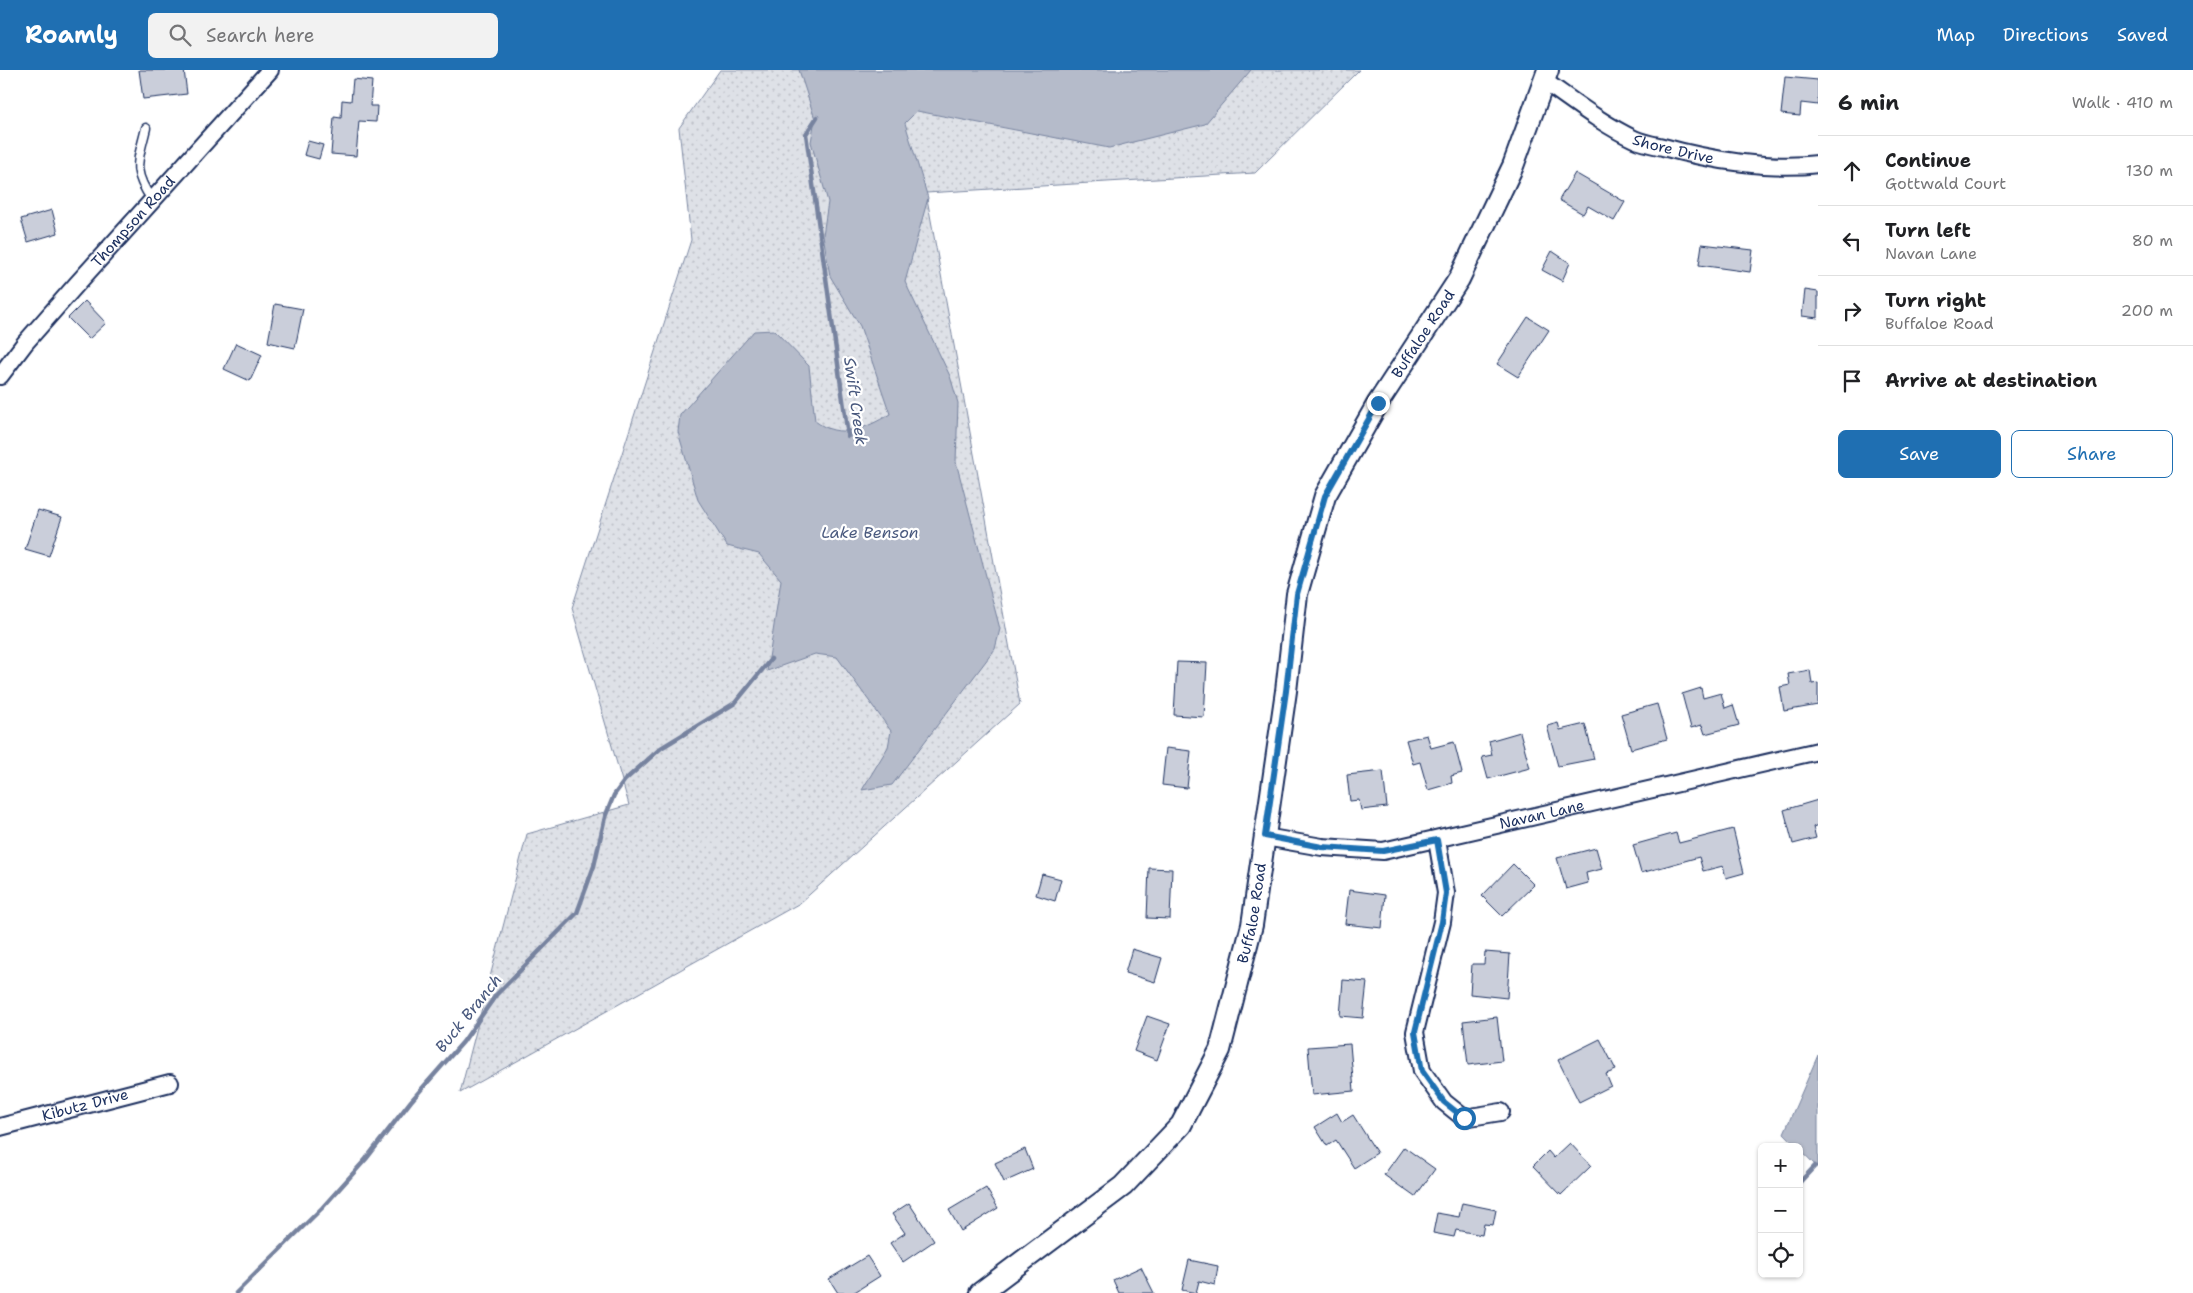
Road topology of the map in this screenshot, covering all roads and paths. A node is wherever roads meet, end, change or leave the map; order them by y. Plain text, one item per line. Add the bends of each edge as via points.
1 (270, 70) edge
2 (1546, 75) edge
3 (146, 128) dead end
4 (1818, 164) edge
5 (152, 200) junction
6 (0, 375) edge
7 (1818, 751) edge
8 (1265, 836) junction
9 (1437, 840) junction
10 (170, 1083) dead end
11 (1501, 1112) dead end
12 (0, 1127) edge
13 (980, 1293) edge

1 - 5 street, Thompson Road
2 - 4 street, Shore Drive via 1583,108 1635,140 1681,152 1748,162 1794,167
2 - 8 street, Buffaloe Road via 1513,166 1459,279 1378,403 1325,496 1297,594
3 - 5 lane via 136,166 140,182
5 - 6 street, Thompson Road
7 - 9 street, Navan Lane
8 - 9 street, Navan Lane via 1322,847 1383,851
8 - 13 street, Buffaloe Road via 1252,925 1220,1050 1181,1125 1123,1186
9 - 11 street via 1446,893 1415,1032 1422,1071 1444,1102 1464,1118
10 - 12 street, Kibutz Drive

